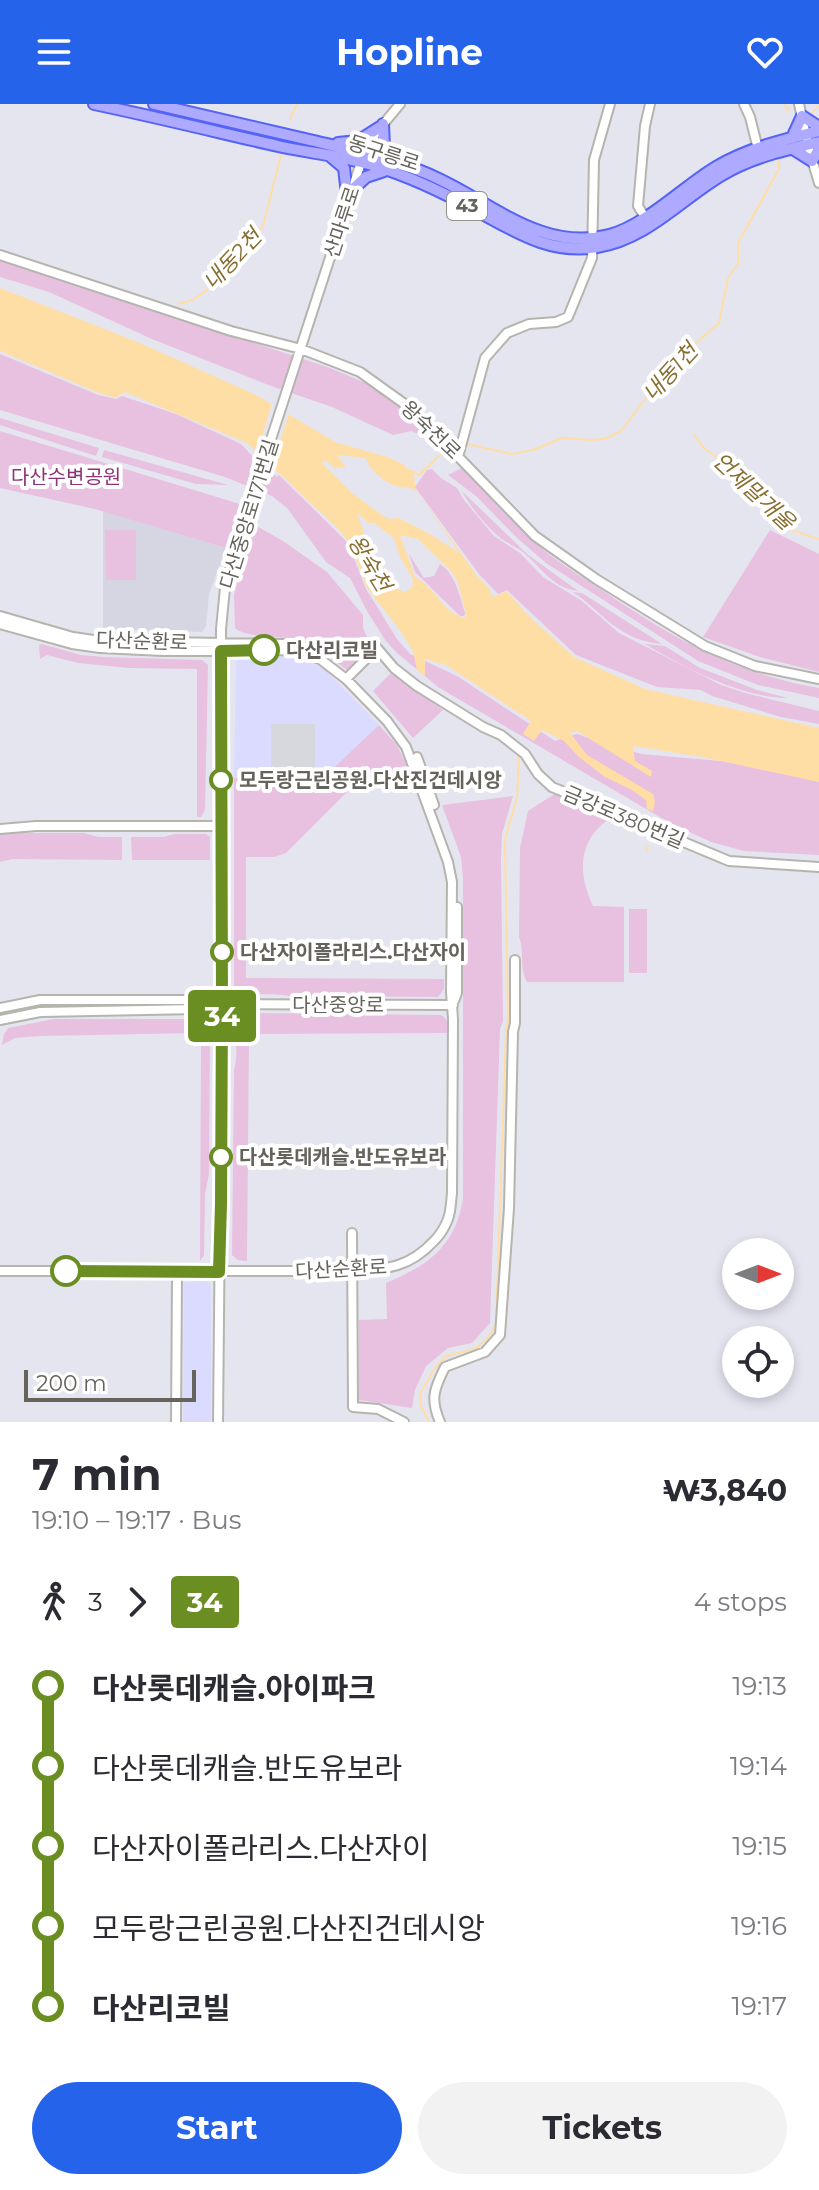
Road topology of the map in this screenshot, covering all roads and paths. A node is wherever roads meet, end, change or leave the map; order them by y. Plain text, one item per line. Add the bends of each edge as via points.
1 (94, 104) edge
2 (154, 104) edge
3 (400, 104) edge
4 (610, 104) edge
5 (650, 104) edge
6 (744, 104) edge
7 (799, 104) edge
8 (802, 116) junction
9 (382, 126) junction
10 (819, 129) edge
11 (813, 142) edge
12 (793, 143) junction
13 (758, 149) junction
14 (329, 150) junction
15 (363, 157) junction
16 (812, 161) junction
17 (402, 163) junction
18 (390, 171) junction
19 (819, 183) edge
20 (352, 190) junction
21 (348, 203) junction
22 (648, 222) junction
23 (594, 243) junction
24 (0, 255) edge
25 (299, 352) junction
26 (460, 449) junction
27 (0, 616) edge
28 (0, 624) edge
29 (221, 647) junction
30 (348, 678) junction
31 (819, 679) edge
32 (221, 826) junction
33 (0, 829) edge
34 (819, 867) edge
35 (515, 960) dead end
36 (222, 1004) junction
37 (453, 1005) junction
38 (0, 1008) edge
39 (0, 1020) edge
40 (352, 1233) dead end
41 (0, 1271) edge
42 (352, 1271) junction
43 (169, 1272) junction
44 (186, 1272) junction
45 (219, 1272) junction
46 (177, 1280) junction
47 (176, 1422) edge
48 (218, 1422) edge
49 (404, 1422) edge
50 (440, 1422) edge

1 - 14 main road, 동구릉로 / 43
2 - 14 main road, 동구릉로 / 43
3 - 9 street, 산마루로
4 - 23 street via 594,160
5 - 22 street via 638,206
6 - 13 street
7 - 8 street
8 - 10 main road
8 - 11 street
8 - 12 main road
9 - 14 main road
9 - 15 street, 산마루로
9 - 17 main road via 384,147
10 - 11 main road, 동구릉로 / 43
11 - 12 main road, 동구릉로 / 43
11 - 16 main road
12 - 13 main road, 동구릉로 / 43
12 - 16 main road
12 - 22 main road, 동구릉로 / 43 via 721,176
13 - 22 main road, 동구릉로 / 43 via 733,157 682,189
14 - 15 main road, 동구릉로 / 43
14 - 21 main road via 344,168
15 - 17 main road, 동구릉로 / 43
15 - 18 main road, 동구릉로 / 43
15 - 20 street, 산마루로
16 - 19 street
17 - 23 main road, 동구릉로 / 43 via 533,230
18 - 20 main road via 366,177
18 - 23 main road, 동구릉로 / 43 via 541,243
20 - 21 street, 산마루로
21 - 25 street, 산마루로
22 - 23 main road, 동구릉로 / 43
23 - 26 street via 568,317 507,333 485,358
24 - 25 street, 왕숙천로
25 - 26 street, 왕숙천로 via 360,372
25 - 29 street, 다산중앙로171번길 via 225,588
26 - 31 street, 왕숙천로 via 535,536 596,579 705,646 755,666
27 - 29 street, 다산순환로 via 89,640
28 - 29 street, 다산순환로 via 92,647
29 - 30 street, 다산순환로 via 299,652
29 - 32 street, 다산중앙로171번길
30 - 34 street, 금강로380번길 via 377,648 417,686 525,754 552,787 729,861
30 - 37 street, 다산순환로 via 410,744 452,858 458,923
32 - 33 street
32 - 36 street, 다산중앙로171번길
35 - 50 street via 500,1335 485,1352 445,1367 433,1405
36 - 37 street, 다산중앙로
36 - 38 street, 다산중앙로 via 40,1000
36 - 39 street, 다산중앙로 via 40,1012
36 - 45 street, 다산중앙로171번길
37 - 42 street, 다산순환로 via 448,1219 439,1236 410,1261 393,1268
40 - 42 street
41 - 43 street, 다산순환로
42 - 45 street, 다산순환로
42 - 49 street via 353,1407 378,1409
43 - 44 street, 다산순환로
43 - 46 street
44 - 45 street, 다산순환로
44 - 46 street
45 - 48 street, 다산중앙로171번길
46 - 47 street

